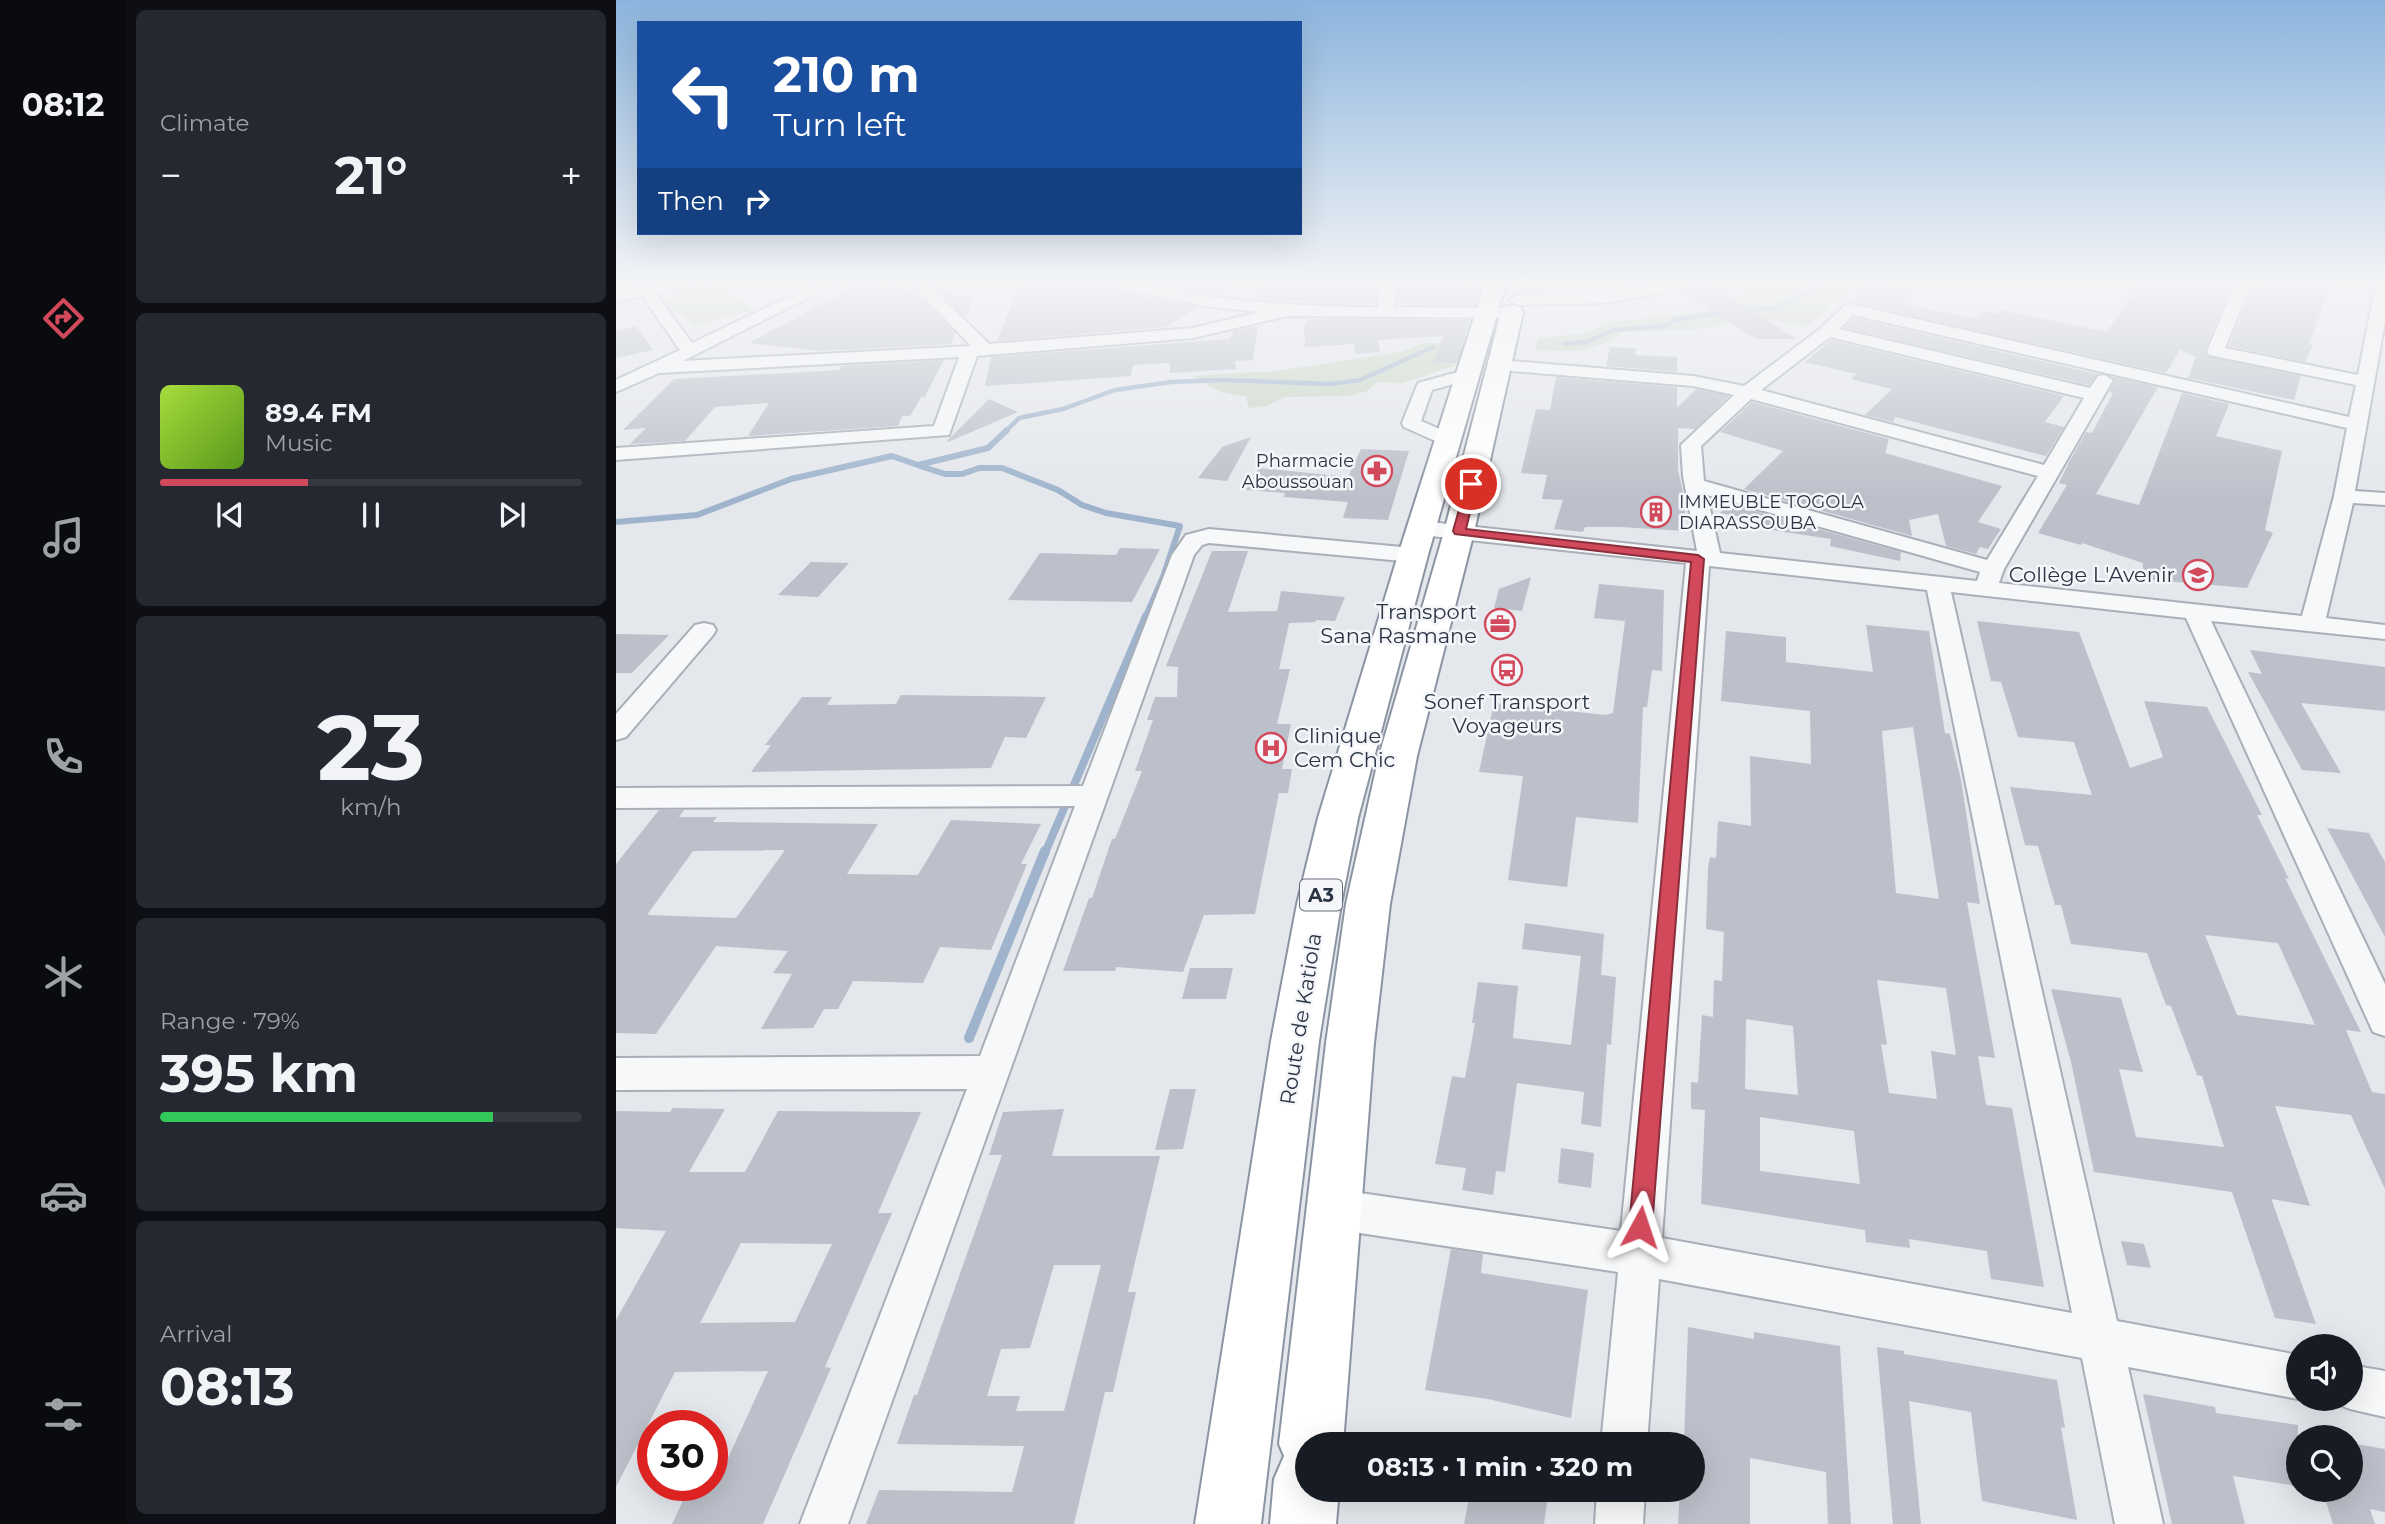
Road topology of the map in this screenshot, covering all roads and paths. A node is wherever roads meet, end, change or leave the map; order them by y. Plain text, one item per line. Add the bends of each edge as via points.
1 (685, 354) edge
2 (903, 354) edge
3 (975, 354) edge
4 (1489, 354) edge
5 (1797, 354) edge
6 (1924, 354) edge
7 (2050, 354) edge
8 (2231, 354) edge
9 (2375, 354) edge
10 (653, 368) junction
11 (2111, 368) junction
12 (1484, 369) junction
13 (2367, 382) junction
14 (616, 387) edge
15 (1747, 392) junction
16 (2095, 395) junction
17 (2363, 402) junction
18 (2385, 404) edge
19 (2358, 425) junction
20 (616, 454) edge
21 (2050, 473) junction
22 (1695, 485) junction
23 (2344, 496) junction
24 (2385, 499) edge
25 (1431, 538) junction
26 (1704, 560) junction
27 (1989, 579) junction
28 (1938, 585) junction
29 (2196, 614) junction
30 (2312, 625) junction
31 (704, 630) dead end
32 (2385, 632) edge
33 (616, 732) edge
34 (1093, 796) junction
35 (616, 798) edge
36 (2385, 1021) edge
37 (991, 1072) junction
38 (616, 1074) edge
39 (1333, 1209) junction
40 (1638, 1254) junction
41 (2097, 1338) junction
42 (2286, 1375) edge
43 (2363, 1390) edge
44 (2385, 1394) edge
45 (1312, 1432) edge
46 (1625, 1432) edge
47 (1305, 1502) edge
48 (1620, 1502) edge
49 (824, 1524) edge
50 (1228, 1524) edge
51 (1303, 1524) edge
52 (1619, 1524) edge
53 (2139, 1524) edge

1 - 10 street
2 - 10 street
3 - 20 street via 942,430
4 - 12 highway, Route de Katiola / A3
5 - 15 street
6 - 16 street
7 - 11 street
8 - 13 street
9 - 13 street
10 - 14 street
11 - 16 street
11 - 19 street
12 - 15 street via 1666,378
12 - 25 highway, Route de Katiola / A3
12 - 25 highway, Route de Katiola / A3 via 1449,440
13 - 17 street
15 - 21 street
15 - 22 street via 1691,445
16 - 21 street
17 - 18 street
17 - 19 street
19 - 23 street
21 - 27 street
22 - 26 street
22 - 27 street
23 - 24 street
23 - 30 street
25 - 26 street
25 - 34 street via 1209,536 1194,540 1183,555
25 - 39 highway, Route de Katiola / A3 via 1398,756 1368,904
25 - 50 highway, Route de Katiola / A3 via 1338,818 1319,904
26 - 28 street
26 - 40 street
27 - 28 street
27 - 29 street
28 - 41 street
29 - 30 street
29 - 36 street
30 - 32 street
31 - 33 street
34 - 35 street
34 - 37 street
37 - 38 street
37 - 49 street
39 - 40 street
39 - 45 highway, Route de Katiola / A3
40 - 41 street
40 - 46 street
41 - 42 street
41 - 53 street
43 - 44 street
47 - 51 highway
48 - 52 street

